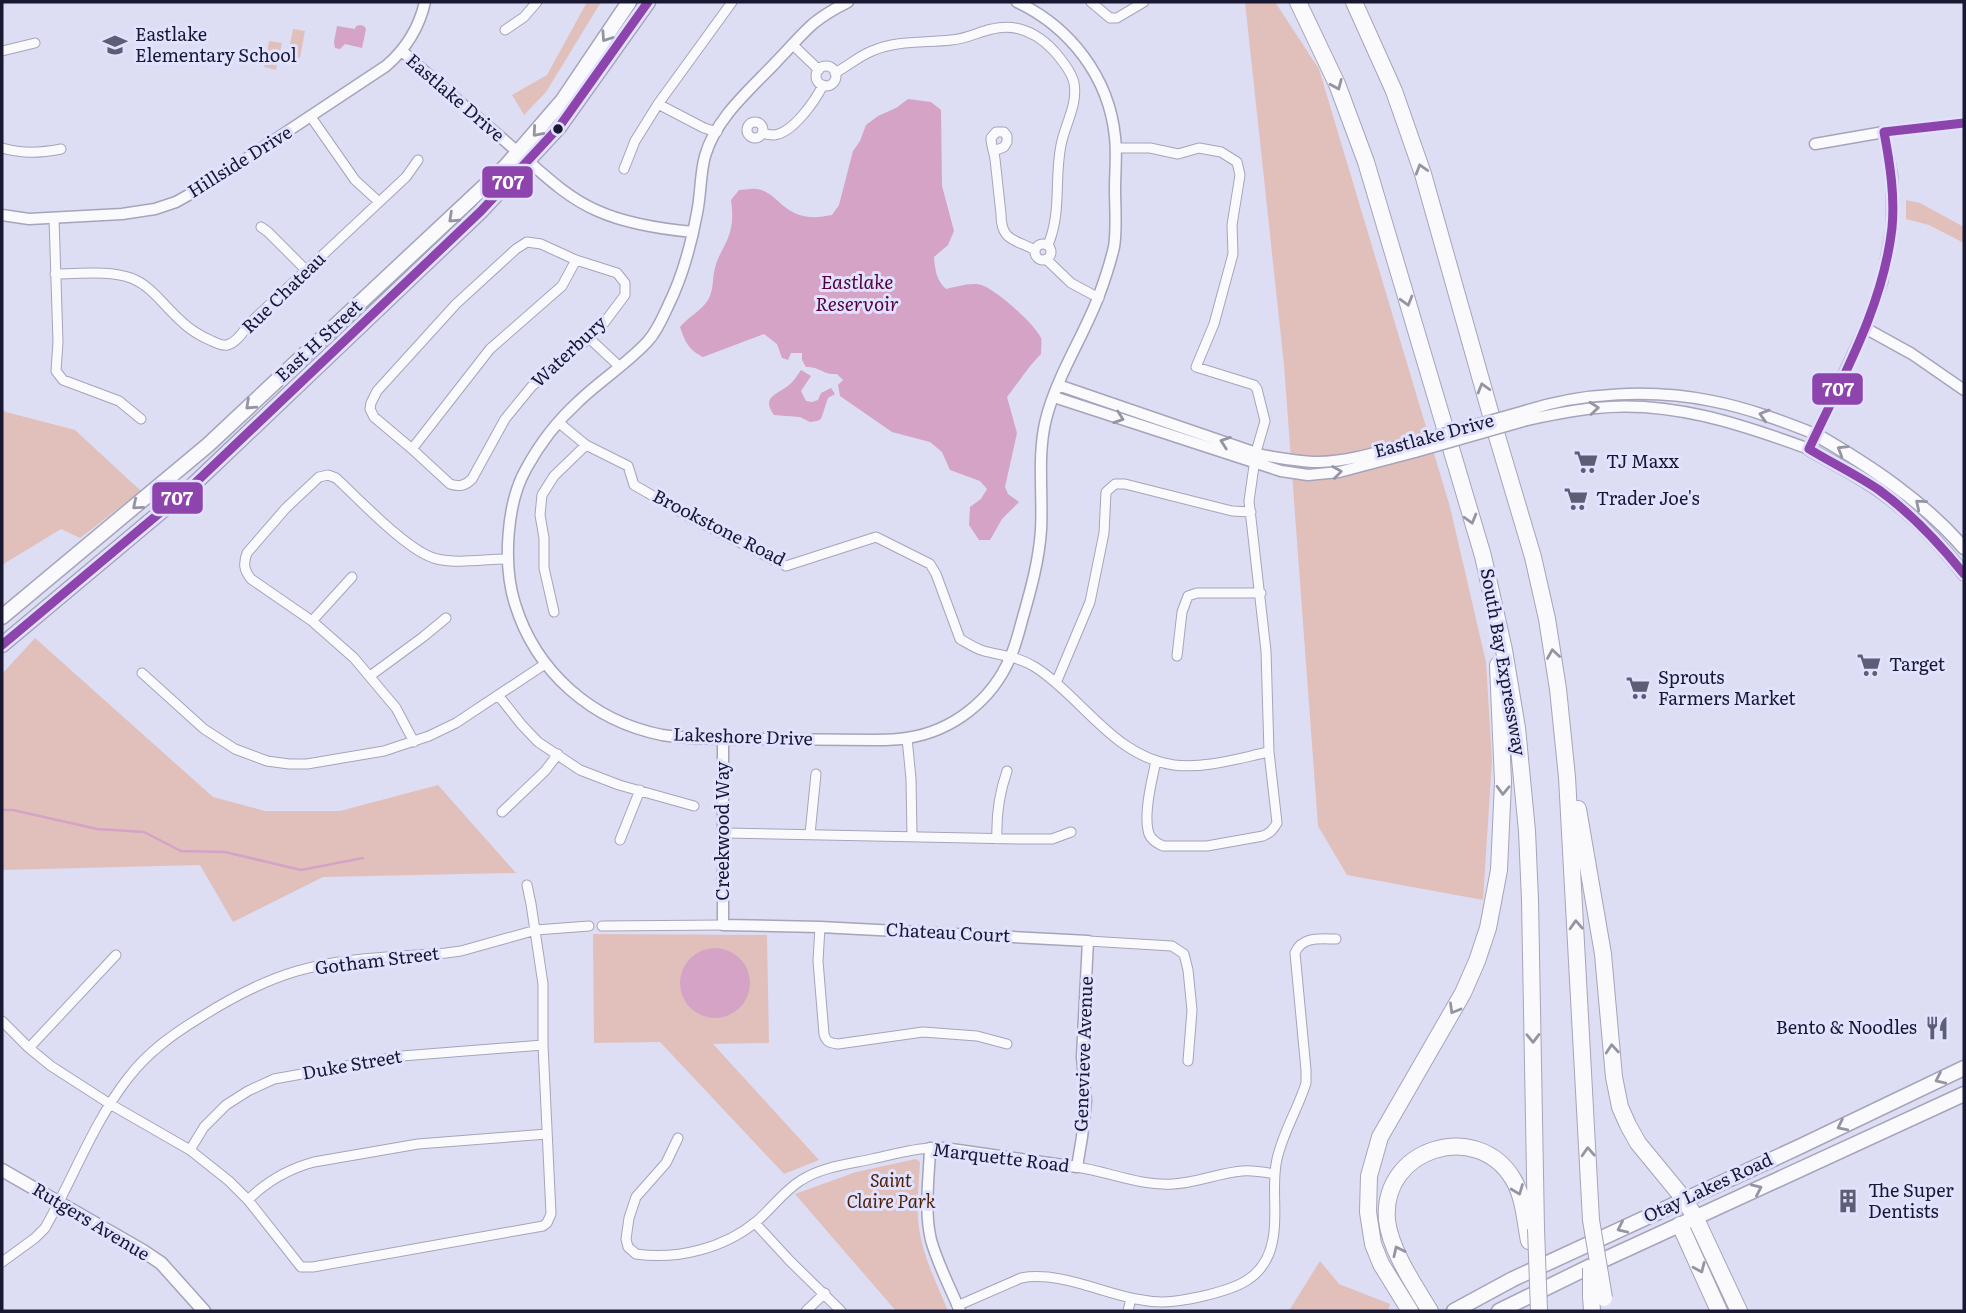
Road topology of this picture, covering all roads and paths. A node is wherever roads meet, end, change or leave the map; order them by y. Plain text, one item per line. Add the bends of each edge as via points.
1 (425, 2) edge
2 (537, 2) edge
3 (629, 2) edge
4 (648, 2) edge
5 (732, 2) edge
6 (848, 2) edge
7 (1017, 2) edge
8 (1091, 2) edge
9 (1144, 2) edge
10 (1298, 2) edge
11 (1354, 2) edge
12 (505, 30) dead end
13 (35, 43) dead end
14 (793, 45) junction
15 (2, 51) edge
16 (402, 51) junction
17 (819, 70) junction
18 (835, 73) junction
19 (823, 85) junction
20 (658, 104) junction
21 (311, 117) junction
22 (1964, 123) edge
23 (716, 132) junction
24 (1884, 132) junction
25 (762, 133) dead end
26 (1815, 144) dead end
27 (2, 148) edge
28 (1116, 148) junction
29 (61, 149) dead end
30 (994, 151) dead end
31 (524, 157) junction
32 (418, 160) dead end
33 (624, 169) dead end
34 (379, 202) junction
35 (2, 215) edge
36 (54, 218) junction
37 (261, 227) dead end
38 (692, 232) junction
39 (1048, 245) junction
40 (1035, 250) junction
41 (1046, 259) junction
42 (576, 260) junction
43 (307, 271) junction
44 (55, 274) junction
45 (1098, 298) junction
46 (1865, 328) junction
47 (589, 338) junction
48 (620, 367) junction
49 (1058, 385) junction
50 (1964, 390) edge
51 (1054, 397) junction
52 (1526, 416) junction
53 (141, 419) dead end
54 (558, 422) junction
55 (1815, 434) junction
56 (586, 445) junction
57 (412, 449) junction
58 (1810, 449) junction
59 (1255, 458) junction
60 (1251, 512) junction
61 (1964, 548) edge
62 (508, 559) junction
63 (1964, 574) edge
64 (352, 577) dead end
65 (1261, 593) junction
66 (554, 612) dead end
67 (2, 617) edge
68 (446, 618) dead end
69 (312, 621) junction
70 (2, 645) edge
71 (1504, 650) junction
72 (1011, 656) junction
73 (1177, 656) dead end
74 (545, 664) junction
75 (142, 673) dead end
76 (370, 676) junction
77 (1056, 683) junction
78 (1558, 689) junction
79 (498, 695) junction
80 (723, 738) junction
81 (907, 738) junction
82 (414, 742) junction
83 (1269, 752) junction
84 (558, 754) junction
85 (1156, 761) junction
86 (1007, 771) dead end
87 (816, 774) dead end
88 (640, 790) junction
89 (694, 806) dead end
90 (502, 812) dead end
91 (1072, 832) dead end
92 (723, 833) junction
93 (810, 834) junction
94 (912, 836) junction
95 (997, 839) junction
96 (620, 840) dead end
97 (527, 885) dead end
98 (723, 925) junction
99 (589, 926) dead end
100 (602, 926) dead end
101 (820, 927) junction
102 (536, 930) junction
103 (1336, 939) dead end
104 (1088, 941) junction
105 (116, 955) dead end
106 (2, 1021) edge
107 (1007, 1044) dead end
108 (543, 1045) junction
109 (29, 1048) junction
110 (1188, 1061) dead end
111 (1964, 1068) edge
112 (1964, 1094) edge
113 (110, 1104) junction
114 (547, 1134) junction
115 (678, 1138) dead end
116 (930, 1148) junction
117 (190, 1150) junction
118 (1077, 1167) junction
119 (2, 1170) edge
120 (1275, 1174) junction
121 (1684, 1199) junction
122 (248, 1200) junction
123 (60, 1203) junction
124 (1688, 1221) junction
125 (755, 1223) junction
126 (1533, 1235) junction
127 (2, 1262) edge
128 (825, 1293) junction
129 (1131, 1298) junction
130 (1598, 1304) edge
131 (958, 1309) edge
132 (204, 1311) edge
133 (806, 1311) edge
134 (841, 1311) edge
135 (1128, 1311) edge
136 (1410, 1311) edge
137 (1430, 1311) edge
138 (1454, 1311) edge
139 (1499, 1311) edge
140 (1539, 1311) edge
141 (1719, 1311) edge
142 (1739, 1311) edge

1 - 16 street, Hillside Drive
2 - 12 street
3 -> 31 main road, East H Street
4 - 31 main road, East H Street via 559,127
5 - 20 street
6 - 14 street, Lakeshore Drive via 821,17
7 - 28 street, Lakeshore Drive via 1054,25 1091,66 1107,101
8 - 9 street via 1110,18 1117,18
10 -> 71 highway, South Bay Expressway via 1366,162 1483,556
78 -> 11 highway via 1533,557 1423,174 1394,91
13 - 15 street
14 - 17 street
14 - 23 street, Lakeshore Drive
16 - 21 street, Hillside Drive
16 - 31 street, Eastlake Drive
17 - 18 street via 828,67
17 - 19 street via 817,79
18 - 19 street via 834,82
18 - 39 street via 873,50 895,44 952,40 1005,27 1040,38 1074,80 1075,100 1061,144 1056,223
19 - 25 street via 794,125 775,135
20 - 23 street
20 - 33 street
21 - 34 street via 355,180
21 - 36 street, Hillside Drive via 176,202 122,214
22 - 24 street
23 - 38 street, Lakeshore Drive via 705,155
24 - 26 street
24 - 46 street via 1892,176 1892,227 1882,282
27 - 29 street via 38,153
28 - 45 street, Lakeshore Drive via 1114,246
28 - 59 street via 1178,153 1199,148 1221,152 1237,162 1240,174 1232,225 1233,254 1214,324 1196,367 1257,389 1265,421
30 - 40 street via 1002,231
31 - 38 street, Eastlake Drive via 565,192 600,212 635,224
31 -> 67 main road, East H Street via 465,206 208,445
31 - 70 main road, East H Street via 481,211 192,485
32 - 34 street, Rue Chateau
34 - 43 street, Rue Chateau
35 - 36 street, Hillside Drive
36 - 44 street
37 - 43 street
38 - 48 street, Lakeshore Drive via 683,271 658,325
39 - 40 street via 1040,244
39 - 41 street via 1051,253
40 - 41 street via 1037,257
41 - 45 street via 1071,283
42 - 47 street, Waterbury via 617,273 626,287 625,295
42 - 57 street via 562,286 490,349
42 - 57 street, Waterbury via 541,244 527,242 516,248 454,305 377,391 370,409 373,417
43 - 44 street, Rue Chateau via 228,345 197,333 132,279
44 - 53 street via 56,371 63,380 119,401
45 - 49 street, Lakeshore Drive
46 - 50 street
46 - 55 street
47 - 48 street
47 - 57 street, Waterbury via 515,406 467,484 450,484
48 - 54 street, Lakeshore Drive
49 - 51 street, Lakeshore Drive
59 -> 49 street, Eastlake Drive
51 -> 59 street, Eastlake Drive
51 - 72 street, Lakeshore Drive via 1042,449 1039,549
55 -> 52 street, Eastlake Drive via 1771,416 1671,396 1582,398 1548,404
52 -> 58 street, Eastlake Drive via 1599,407 1683,411
52 - 59 street, Eastlake Drive, bridge via 1413,447 1354,457 1320,462
54 - 56 street, Brookstone Road
54 - 62 street, Lakeshore Drive via 524,472 510,526
55 - 58 street
61 -> 55 main road via 1923,505
56 - 66 street via 554,476 542,495 544,568
56 - 72 street, Brookstone Road via 628,466 634,485 786,566 876,537 930,564 960,639
58 - 63 main road via 1889,497
59 - 60 street
60 - 65 street
60 - 77 street via 1125,484 1111,487 1106,492 1104,533 1090,602
62 - 69 street via 450,561 425,555 336,478 319,477 286,508 244,561 251,579
62 - 74 street, Lakeshore Drive via 517,610
64 - 69 street
65 - 73 street via 1188,596
65 - 83 street
68 - 76 street
69 - 76 street
71 -> 126 highway, South Bay Expressway via 1527,831
71 -> 136 highway via 1498,667 1503,782 1492,914 1471,977 1385,1128 1369,1177 1373,1244
72 - 77 street, Brookstone Road
72 - 81 street, Lakeshore Drive via 999,680 961,719
74 - 79 street
74 - 80 street, Lakeshore Drive via 582,700 626,724 664,735
75 - 82 street via 213,736 267,761 324,763
76 - 82 street via 396,708
77 - 85 street, Brookstone Road via 1119,741
121 -> 78 highway via 1638,1143 1617,1097 1603,954
130 -> 78 highway, bridge
79 - 82 street via 456,723
79 - 84 street via 538,742
80 - 81 street, Lakeshore Drive
80 - 92 street, Creekwood Way
81 - 94 street
83 - 85 street via 1198,765
83 - 85 street via 1274,828 1263,836 1207,846 1163,846 1151,838 1149,788
84 - 88 street via 594,777
84 - 90 street
86 - 95 street via 996,816
87 - 93 street
88 - 89 street
88 - 96 street
91 - 95 street via 1052,839
92 - 93 street
92 - 98 street, Creekwood Way
93 - 94 street
94 - 95 street
97 - 102 street
98 - 100 street, Chateau Court
98 - 101 street, Chateau Court
99 - 102 street, Gotham Street
101 - 104 street, Chateau Court
101 - 107 street via 824,1034 831,1044 923,1032 977,1036
102 - 108 street via 543,984
102 - 113 street, Gotham Street via 461,950 351,960 273,979 222,1004 159,1045
103 - 120 street via 1308,940 1295,953 1307,1077
104 - 110 street, Chateau Court via 1172,946 1186,957 1192,1010
104 - 118 street, Genevieve Avenue via 1082,1058 1086,1101
105 - 109 street
106 - 109 street
108 - 114 street
108 - 117 street, Duke Street via 402,1056 274,1079 226,1105
109 - 113 street
111 -> 121 main road, Otay Lakes Road
124 -> 112 main road, Otay Lakes Road
113 - 117 street
113 - 123 street, Gotham Street
114 - 122 street via 418,1144 314,1162 278,1176
114 - 122 street via 551,1214 548,1223 531,1230 301,1267
115 - 125 street, Marquette Road via 666,1163 636,1197 626,1240 631,1251 639,1255 698,1252
116 - 118 street, Marquette Road
116 - 125 street, Marquette Road via 816,1172 790,1188
116 - 131 street via 930,1237
117 - 122 street
118 - 120 street, Marquette Road via 1166,1184 1244,1171
119 - 123 main road, Rutgers Avenue
120 - 129 street via 1273,1242 1253,1277 1229,1290 1173,1303
121 - 124 highway
121 -> 138 main road, Otay Lakes Road
123 - 127 street, Gotham Street via 45,1228
123 - 132 main road, Rutgers Avenue via 161,1263
124 - 139 main road, Otay Lakes Road
124 -> 141 highway
124 - 142 highway
125 - 128 street
137 -> 126 highway via 1411,1282 1387,1221 1393,1186 1416,1159 1450,1147 1472,1149 1492,1158 1516,1185
126 - 140 highway, bridge
128 - 133 street
128 - 134 street
129 - 131 street via 1031,1276
129 - 135 street

